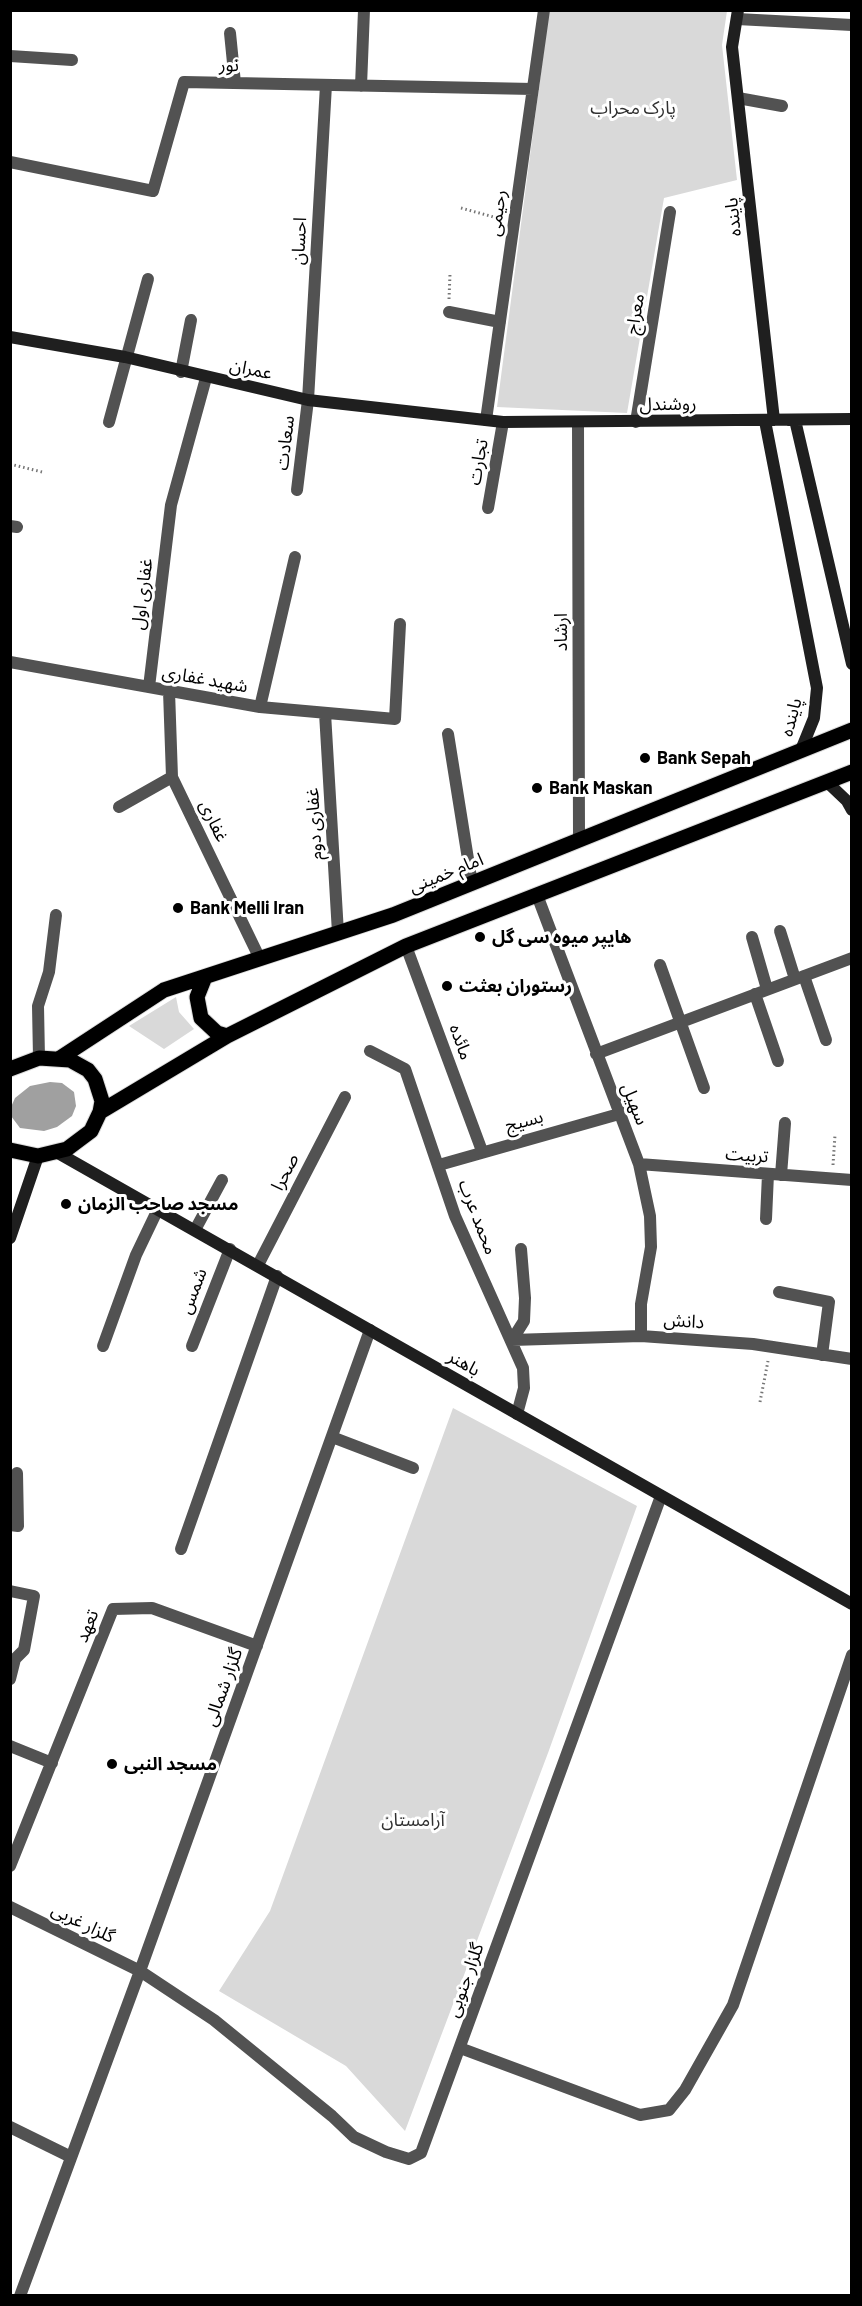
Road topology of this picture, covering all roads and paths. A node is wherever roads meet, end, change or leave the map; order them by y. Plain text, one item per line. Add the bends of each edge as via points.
1 (364, 10) edge
2 (544, 10) edge
3 (738, 15) edge
4 (852, 25) edge
5 (230, 33) dead end
6 (10, 56) edge
7 (72, 60) dead end
8 (235, 83) junction
9 (326, 85) junction
10 (361, 86) junction
11 (533, 89) junction
12 (738, 98) junction
13 (782, 106) dead end
14 (10, 162) edge
15 (461, 208) dead end
16 (670, 212) dead end
17 (514, 223) junction
18 (450, 274) dead end
19 (148, 279) dead end
20 (449, 312) joint
21 (191, 320) dead end
22 (500, 322) junction
23 (10, 337) edge
24 (125, 357) junction
25 (181, 372) junction
26 (206, 378) junction
27 (308, 400) junction
28 (852, 419) edge
29 (486, 420) junction
30 (769, 420) junction
31 (795, 420) junction
32 (109, 422) dead end
33 (503, 422) junction
34 (636, 422) junction
35 (578, 423) junction
36 (10, 464) edge
37 (42, 472) dead end
38 (297, 490) dead end
39 (488, 508) dead end
40 (295, 556) dead end
41 (400, 624) dead end
42 (10, 662) edge
43 (852, 664) edge
44 (149, 687) junction
45 (169, 691) junction
46 (260, 707) junction
47 (325, 713) junction
48 (852, 730) edge
49 (448, 734) dead end
50 (801, 750) junction
51 (852, 772) edge
52 (172, 777) junction
53 (827, 782) junction
54 (119, 807) dead end
55 (852, 810) edge
56 (579, 840) junction
57 (472, 884) junction
58 (537, 895) junction
59 (56, 915) dead end
60 (780, 931) dead end
61 (338, 933) junction
62 (752, 937) dead end
63 (406, 946) junction
64 (852, 958) edge
65 (260, 959) junction
66 (660, 965) dead end
67 (205, 977) junction
68 (800, 978) junction
69 (767, 989) junction
70 (755, 994) junction
71 (682, 1022) junction
72 (227, 1036) junction
73 (826, 1040) dead end
74 (370, 1051) dead end
75 (596, 1054) junction
76 (39, 1058) junction
77 (60, 1058) junction
78 (778, 1061) dead end
79 (10, 1069) edge
80 (704, 1088) dead end
81 (345, 1097) dead end
82 (100, 1112) junction
83 (619, 1114) junction
84 (785, 1123) dead end
85 (835, 1135) dead end
86 (10, 1150) edge
87 (482, 1151) junction
88 (58, 1153) junction
89 (38, 1156) junction
90 (639, 1164) junction
91 (440, 1165) junction
92 (775, 1175) junction
93 (832, 1179) junction
94 (222, 1180) dead end
95 (852, 1180) edge
96 (158, 1209) junction
97 (766, 1219) dead end
98 (195, 1230) junction
99 (10, 1238) edge
100 (230, 1249) junction
101 (521, 1250) dead end
102 (258, 1265) junction
103 (277, 1276) junction
104 (779, 1292) dead end
105 (370, 1330) junction
106 (642, 1336) junction
107 (512, 1340) junction
108 (103, 1346) dead end
109 (192, 1346) dead end
110 (770, 1347) junction
111 (822, 1355) junction
112 (852, 1359) edge
113 (760, 1402) dead end
114 (517, 1414) junction
115 (332, 1437) junction
116 (413, 1468) dead end
117 (17, 1473) dead end
118 (661, 1496) junction
119 (10, 1525) edge
120 (181, 1549) dead end
121 (10, 1591) edge
122 (852, 1604) edge
123 (256, 1646) junction
124 (852, 1655) edge
125 (10, 1679) edge
126 (10, 1746) edge
127 (52, 1762) junction
128 (10, 1866) edge
129 (10, 1907) edge
130 (140, 1971) junction
131 (460, 2048) junction
132 (10, 2127) edge
133 (71, 2157) junction
134 (20, 2295) edge

1 - 10 street
2 - 11 street, رحیمی
3 - 4 street
3 - 12 street, پاینده via 732,47
5 - 8 street
6 - 7 street
8 - 9 street, نور
8 - 14 street, نور via 184,82 153,190
9 - 10 street, نور
9 - 27 street, احسان
10 - 11 street, نور
11 - 17 street, رحیمی
12 - 13 street
12 - 30 street, پاینده
15 - 17 path
16 - 34 street, معراج
17 - 22 street, رحیمی
18 - 20 path
19 - 24 street
20 - 22 street
21 - 25 street
22 - 29 street, رحیمی
23 - 24 street, عمران
24 - 25 street, عمران
24 - 32 street
25 - 26 street, عمران
26 - 27 street, عمران
26 - 44 street, غفاری اول via 171,505
27 - 29 street, عمران
27 - 38 street, سعادت
28 - 31 street, روشندل
29 - 33 street, روشندل
30 - 31 street, روشندل
30 - 34 street, روشندل
30 - 50 street, پاینده via 817,688 814,718
31 - 43 street
33 - 35 street, روشندل
33 - 39 street, تجارت
34 - 35 street, روشندل
35 - 56 street, ارشاد
36 - 37 path
40 - 46 street
41 - 47 street, شهید غفاری via 395,719
42 - 44 street, شهید غفاری
44 - 45 street, شهید غفاری
45 - 46 street, شهید غفاری
45 - 52 street, غفاری
46 - 47 street, شهید غفاری
47 - 61 street, غفاری دوم
48 - 50 main road, امام خمینی
49 - 57 street
50 - 56 main road, امام خمینی
51 - 53 main road
52 - 54 street
52 - 65 street, غفاری
53 - 55 street
53 - 58 main road
56 - 57 main road, امام خمینی
57 - 61 main road, امام خمینی
58 - 63 main road
58 - 75 street, سهیل
59 - 76 street via 49,972 38,1006
60 - 68 street
61 - 65 main road, امام خمینی
62 - 69 street
63 - 72 main road
63 - 87 street, مائده
64 - 68 street
65 - 67 main road, امام خمینی
66 - 71 street
67 - 72 main road via 197,997 201,1018 217,1033
67 - 77 main road, امام خمینی via 164,990
68 - 69 street
68 - 73 street
69 - 70 street
70 - 71 street
70 - 78 street
71 - 75 street
71 - 80 street
72 - 82 main road
74 - 91 street, محمد عرب via 405,1069
75 - 83 street, سهیل
76 - 77 main road
76 - 79 main road
77 - 82 main road via 79,1064 95,1079 102,1101
81 - 102 street, صحرا
82 - 88 main road via 84,1138
83 - 87 street, بسیج
83 - 90 street, سهیل
84 - 92 street
85 - 93 path
86 - 89 main road
87 - 91 street, بسیج
88 - 89 main road
88 - 96 street, باهنر
89 - 99 street
90 - 92 street, تربیت
90 - 106 street, سهیل via 650,1216 651,1246 641,1304
91 - 107 street, محمد عرب via 454,1216
92 - 93 street, تربیت
92 - 97 street
93 - 95 street, تربیت
94 - 98 street
96 - 98 street, باهنر
96 - 108 street via 136,1255
98 - 100 street, باهنر
100 - 102 street, باهنر
100 - 109 street, شمس
101 - 107 street via 524,1321
102 - 103 street, باهنر
103 - 105 street, باهنر
103 - 120 street
104 - 111 street via 829,1302
105 - 114 street, باهنر
105 - 115 street, گلزار شمالی
106 - 107 street, دانش
106 - 110 street, دانش
107 - 114 street, محمد عرب via 523,1368 524,1388
110 - 111 street, دانش
110 - 113 path
111 - 112 street, دانش
114 - 118 street, باهنر
115 - 116 street
115 - 123 street, گلزار شمالی
117 - 119 street via 18,1526
118 - 122 street, باهنر
118 - 131 street, گلزار جنوبی
121 - 125 street via 34,1596 24,1650 15,1659
123 - 127 street, تعهد via 152,1608 113,1609
123 - 130 street, گلزار شمالی
124 - 131 street via 733,2005 685,2090 669,2110 640,2115
126 - 127 street
127 - 128 street, تعهد
129 - 130 street, گلزار غربی
130 - 131 street, گلزار جنوبی via 214,2020 354,2137 409,2159 421,2153
130 - 133 street, گلزار شمالی
132 - 133 street
133 - 134 street, گلزار شمالی

